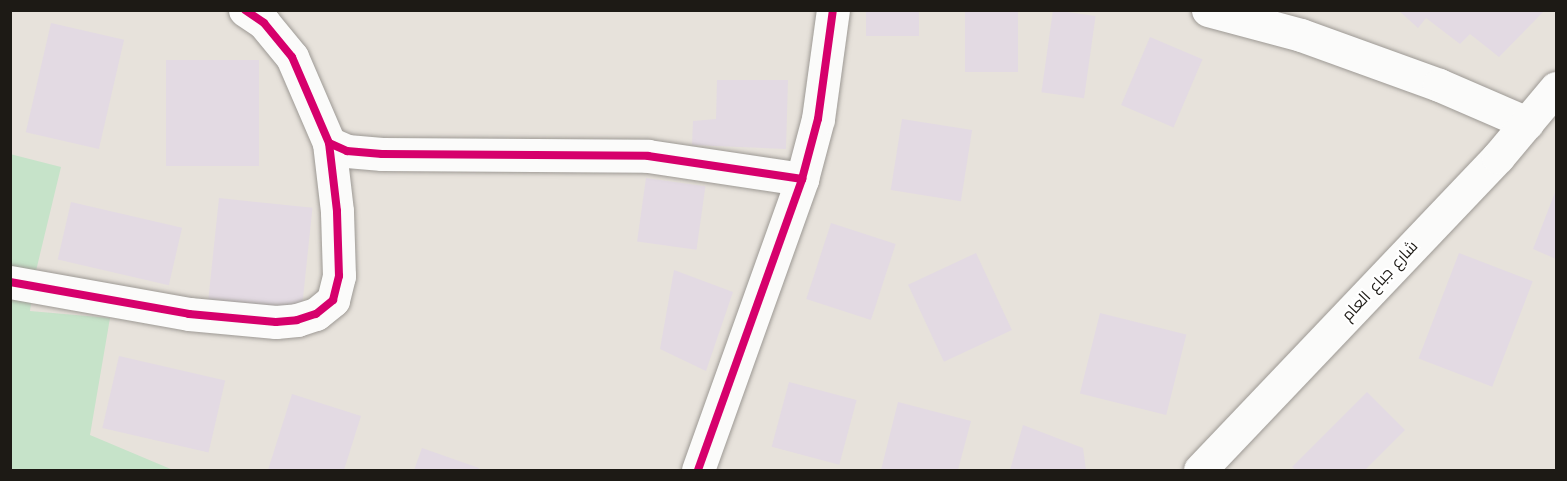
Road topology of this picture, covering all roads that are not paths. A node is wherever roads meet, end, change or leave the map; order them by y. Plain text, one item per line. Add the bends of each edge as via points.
1 (245, 10) edge
2 (833, 10) edge
3 (1208, 10) edge
4 (1557, 88) edge
5 (1527, 123) junction
6 (329, 143) junction
7 (802, 179) junction
8 (10, 282) edge
9 (698, 471) edge
10 (1200, 471) edge

1 - 6 street via 264,23 292,57
2 - 7 street via 818,119
3 - 5 street via 1311,39 1439,85
4 - 5 street, شارع جباع العام
5 - 10 street, شارع جباع العام
6 - 7 street via 346,151 382,154 648,156
6 - 8 street via 339,276 333,300 316,314 276,322 189,314
7 - 9 street

